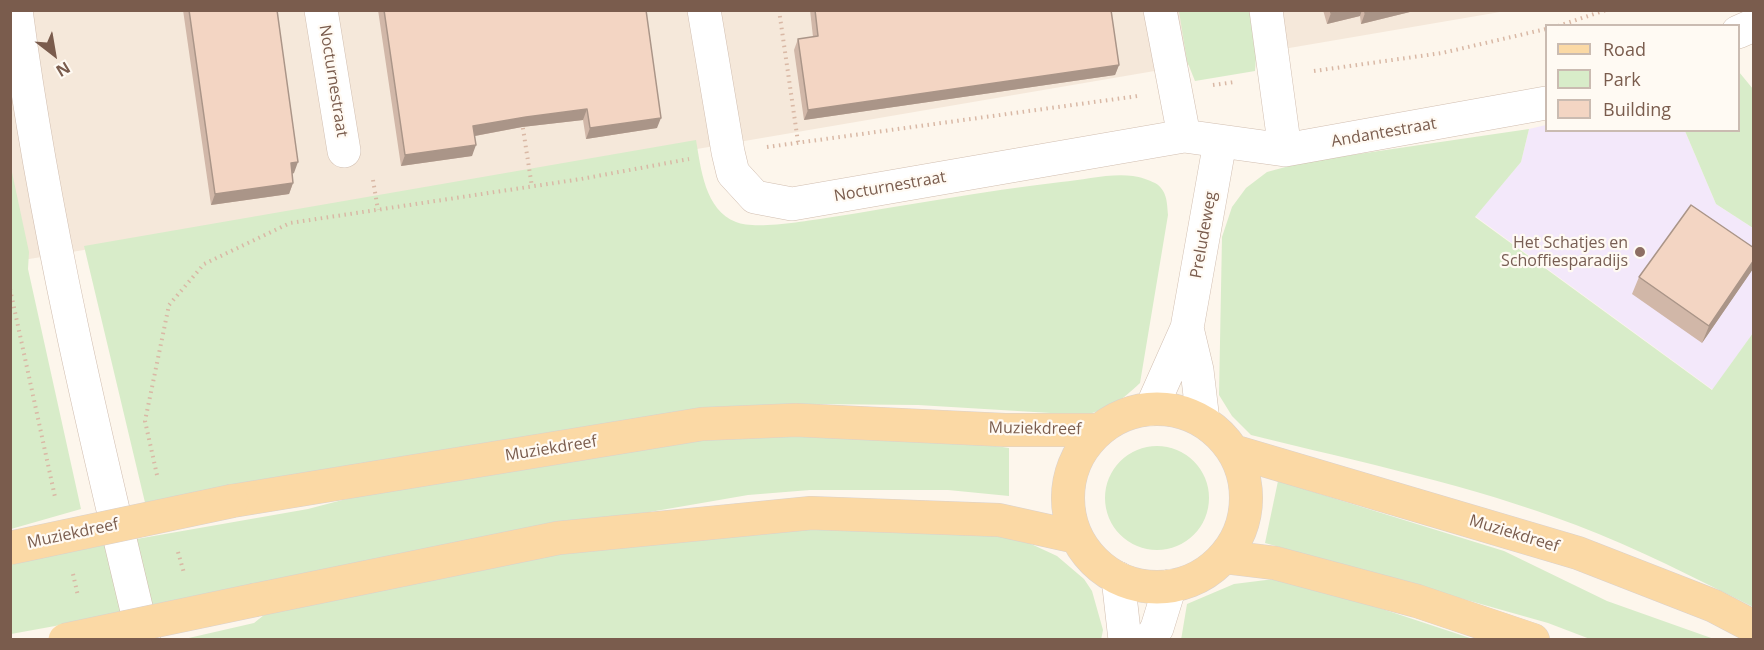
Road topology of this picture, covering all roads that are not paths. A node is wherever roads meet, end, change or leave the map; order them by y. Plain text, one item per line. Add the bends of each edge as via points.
1 (16, 10) edge
2 (321, 10) edge
3 (704, 10) edge
4 (1160, 10) edge
5 (1266, 10) edge
6 (1754, 25) edge
7 (1740, 31) edge
8 (1545, 103) edge
9 (1184, 136) junction
10 (1220, 142) junction
11 (1285, 150) junction
12 (344, 151) dead end
13 (1187, 328) junction
14 (1151, 409) junction
15 (1203, 422) junction
16 (1099, 430) junction
17 (1233, 451) junction
18 (1076, 537) junction
19 (10, 548) edge
20 (1224, 557) junction
21 (1118, 579) junction
22 (1170, 586) junction
23 (1754, 627) edge
24 (65, 639) edge
25 (144, 639) edge
26 (1125, 639) edge
27 (1150, 639) edge
28 (1533, 639) edge

1 - 25 street via 67,304
2 - 12 street, Nocturnestraat
3 - 9 street, Nocturnestraat via 728,152 734,173 755,197 792,204
4 - 9 street
5 - 11 street
6 - 7 street
8 - 11 street, Andantestraat
9 - 10 street, Nocturnestraat
10 - 11 street, Andantestraat
10 - 13 street, Preludeweg
13 - 14 street, Preludeweg
13 - 15 street, Preludeweg
14 - 15 main road via 1178,411
14 - 16 main road via 1132,412
15 - 17 main road via 1220,434
16 - 18 main road via 1086,444 1069,479 1067,499
16 - 19 main road, Muziekdreef, bridge via 1005,430 796,420 702,424 232,501
17 - 20 main road via 1246,486 1246,505 1243,524
17 - 23 main road, Muziekdreef via 1578,553 1714,606
18 - 21 main road via 1087,554
18 - 24 main road, bridge via 999,520 811,513 558,538
20 - 22 main road via 1191,581
20 - 28 main road via 1286,566 1416,601
21 - 22 main road via 1144,587
21 - 26 street
22 - 27 street

